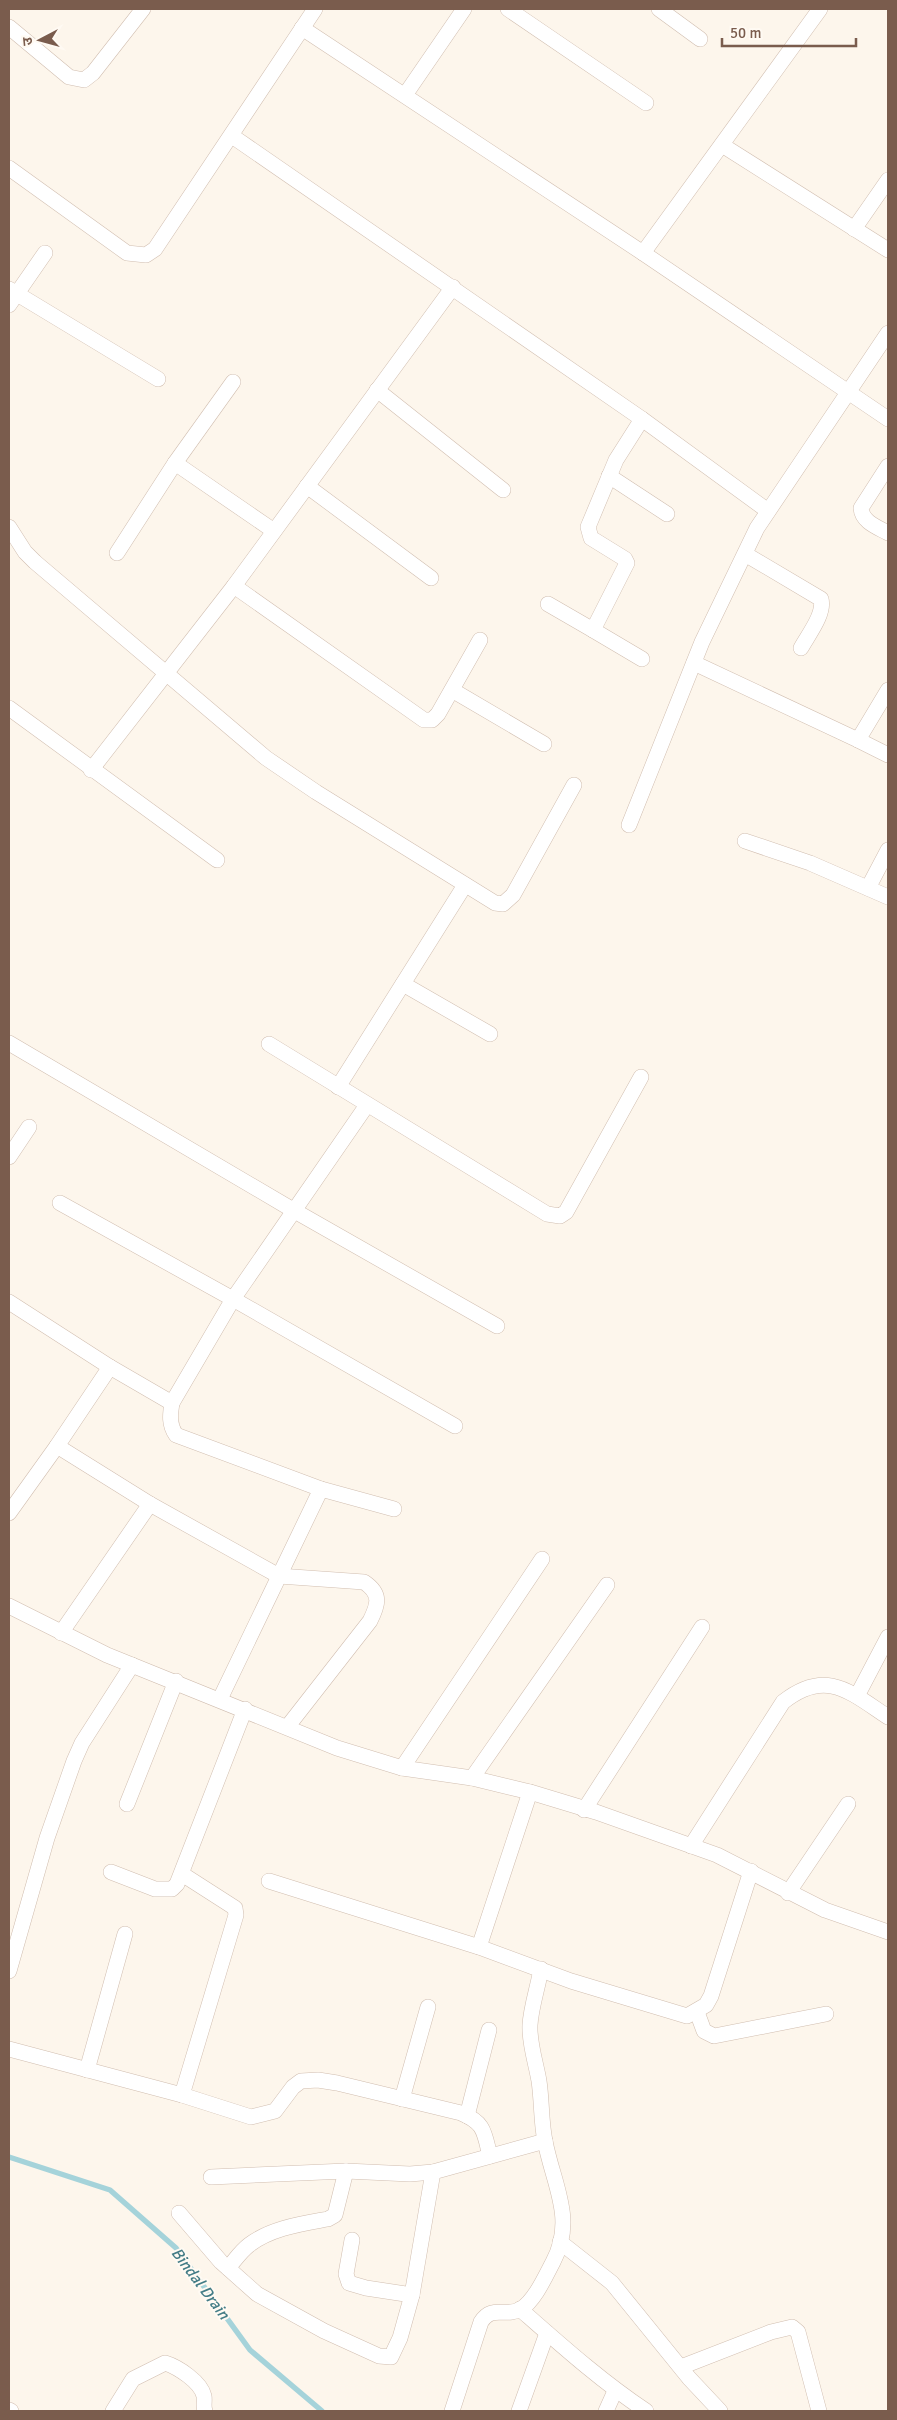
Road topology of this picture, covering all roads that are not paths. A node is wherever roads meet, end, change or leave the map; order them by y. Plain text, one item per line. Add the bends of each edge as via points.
1 (143, 9) edge
2 (315, 9) edge
3 (464, 9) edge
4 (508, 9) edge
5 (659, 9) edge
6 (820, 9) edge
7 (9, 27) edge
8 (302, 28) junction
9 (700, 39) dead end
10 (405, 95) junction
11 (646, 103) dead end
12 (232, 136) junction
13 (722, 145) junction
14 (9, 168) edge
15 (888, 180) edge
16 (854, 229) junction
17 (888, 250) edge
18 (45, 253) dead end
19 (643, 253) junction
20 (453, 287) junction
21 (11, 296) edge
22 (888, 332) edge
23 (158, 379) dead end
24 (233, 382) dead end
25 (377, 390) junction
26 (848, 392) junction
27 (642, 419) junction
28 (888, 419) edge
29 (175, 463) junction
30 (888, 466) edge
31 (609, 476) junction
32 (308, 486) junction
33 (503, 490) dead end
34 (768, 511) junction
35 (667, 514) dead end
36 (9, 527) edge
37 (274, 531) junction
38 (888, 533) edge
39 (117, 553) dead end
40 (744, 554) junction
41 (431, 578) dead end
42 (234, 586) junction
43 (548, 604) dead end
44 (593, 630) junction
45 (480, 640) dead end
46 (801, 648) dead end
47 (642, 659) dead end
48 (694, 663) junction
49 (166, 675) junction
50 (452, 690) junction
51 (888, 690) edge
52 (9, 708) edge
53 (858, 740) junction
54 (544, 744) dead end
55 (888, 755) edge
56 (91, 770) junction
57 (574, 785) dead end
58 (629, 825) dead end
59 (745, 842) dead end
60 (888, 850) edge
61 (217, 860) dead end
62 (465, 885) junction
63 (868, 888) junction
64 (888, 897) edge
65 (403, 984) junction
66 (490, 1034) dead end
67 (9, 1043) edge
68 (269, 1044) dead end
69 (641, 1077) dead end
70 (338, 1087) junction
71 (367, 1105) junction
72 (29, 1127) dead end
73 (9, 1157) edge
74 (60, 1203) dead end
75 (293, 1210) junction
76 (233, 1299) junction
77 (9, 1302) edge
78 (497, 1326) dead end
79 (110, 1367) junction
80 (172, 1403) junction
81 (455, 1426) dead end
82 (57, 1446) junction
83 (321, 1489) junction
84 (150, 1504) junction
85 (394, 1509) dead end
86 (9, 1513) edge
87 (542, 1559) dead end
88 (279, 1576) junction
89 (607, 1585) dead end
90 (9, 1606) edge
91 (702, 1628) dead end
92 (61, 1633) junction
93 (888, 1637) edge
94 (132, 1665) junction
95 (176, 1681) junction
96 (857, 1696) junction
97 (220, 1699) junction
98 (245, 1710) junction
99 (888, 1717) edge
100 (288, 1726) junction
101 (402, 1768) junction
102 (472, 1778) junction
103 (530, 1792) junction
104 (127, 1804) dead end
105 (848, 1804) dead end
106 (584, 1810) junction
107 (691, 1846) junction
108 (751, 1870) junction
109 (111, 1872) dead end
110 (182, 1874) junction
111 (269, 1881) dead end
112 (788, 1892) junction
113 (888, 1932) edge
114 (125, 1934) dead end
115 (479, 1947) junction
116 (542, 1969) junction
117 (9, 1971) edge
118 (428, 2007) dead end
119 (697, 2012) junction
120 (826, 2014) dead end
121 (489, 2030) dead end
122 (9, 2049) edge
123 (87, 2070) junction
124 (182, 2095) junction
125 (402, 2098) junction
126 (467, 2116) junction
127 (545, 2141) junction
128 (490, 2156) junction
129 (346, 2171) junction
130 (433, 2172) junction
131 (211, 2177) dead end
132 (179, 2213) dead end
133 (352, 2240) dead end
134 (560, 2242) junction
135 (228, 2268) junction
136 (412, 2295) junction
137 (520, 2309) junction
138 (547, 2333) junction
139 (681, 2367) junction
140 (615, 2391) junction
141 (113, 2411) edge
142 (205, 2411) edge
143 (452, 2411) edge
144 (519, 2411) edge
145 (606, 2411) edge
146 (646, 2411) edge
147 (720, 2411) edge
148 (818, 2411) edge

1 - 7 street via 84,80 69,77
2 - 8 street
3 - 10 street
4 - 11 street
5 - 9 street
6 - 13 street
8 - 10 street
8 - 12 street
10 - 19 street
12 - 14 street via 155,249 146,255 127,253
12 - 20 street
13 - 16 street
13 - 19 street
15 - 16 street
16 - 17 street
18 - 21 street
19 - 26 street
20 - 25 street
20 - 27 street
21 - 23 street
22 - 26 street
24 - 29 street
25 - 32 street
25 - 33 street
26 - 28 street
26 - 34 street
27 - 31 street
27 - 34 street
29 - 37 street
29 - 39 street
30 - 38 street via 862,508 863,517 868,522
31 - 35 street
31 - 44 street via 588,533 627,563
32 - 37 street
32 - 41 street
34 - 40 street
36 - 49 street via 24,552
37 - 42 street
40 - 46 street via 821,599 820,613
40 - 48 street
42 - 49 street
42 - 50 street via 424,720 432,720 438,714
43 - 44 street
44 - 47 street
45 - 50 street
48 - 53 street
48 - 58 street
49 - 56 street
49 - 62 street via 289,774
50 - 54 street
51 - 53 street
52 - 56 street
53 - 55 street
56 - 61 street
57 - 62 street via 510,900 503,904 495,903
59 - 63 street via 810,863
60 - 63 street
62 - 65 street
63 - 64 street
65 - 66 street
65 - 70 street
67 - 75 street
68 - 70 street
69 - 71 street via 566,1212 560,1216 547,1214
70 - 71 street
71 - 75 street
72 - 73 street
74 - 76 street
75 - 76 street
75 - 78 street
76 - 80 street
76 - 81 street
77 - 79 street
79 - 80 street
79 - 82 street
80 - 83 street via 170,1417 176,1435
82 - 84 street
82 - 86 street
83 - 85 street
83 - 88 street
84 - 88 street
84 - 92 street
87 - 101 street
88 - 97 street
88 - 100 street via 364,1582 372,1587 377,1606 370,1621
89 - 102 street
90 - 92 street
91 - 106 street
92 - 94 street
93 - 96 street
94 - 95 street
94 - 117 street via 74,1761
95 - 97 street
95 - 104 street
96 - 99 street
96 - 107 street via 829,1684 813,1684 783,1702
97 - 98 street
98 - 100 street
98 - 110 street
100 - 101 street via 338,1748
101 - 102 street
102 - 103 street
103 - 106 street
103 - 115 street
105 - 112 street
106 - 107 street
107 - 108 street
108 - 112 street via 764,1881
108 - 119 street via 711,1996
109 - 110 street via 164,1890 172,1889
110 - 124 street via 227,1901 235,1908 236,1915
111 - 115 street
112 - 113 street via 850,1920
114 - 123 street
115 - 116 street
116 - 119 street via 676,2014 687,2016
116 - 127 street via 530,2024
118 - 125 street
119 - 120 street via 704,2032 714,2036
121 - 126 street
122 - 123 street
123 - 124 street
124 - 125 street via 251,2117 275,2111 301,2081 337,2083
125 - 126 street
126 - 128 street via 484,2129
127 - 128 street
127 - 134 street via 561,2195
128 - 130 street
129 - 130 street
129 - 131 street
129 - 135 street via 334,2215 270,2232 248,2246
130 - 136 street
132 - 135 street
133 - 136 street via 346,2274 349,2283
134 - 137 street via 538,2289
134 - 139 street via 612,2283
135 - 136 street via 257,2294 386,2358 394,2354
137 - 138 street
137 - 143 street via 485,2315
138 - 140 street
138 - 144 street
139 - 147 street
139 - 148 street via 792,2327 798,2332
140 - 145 street
140 - 146 street
141 - 142 street via 133,2379 166,2363 179,2369 197,2385 205,2398

